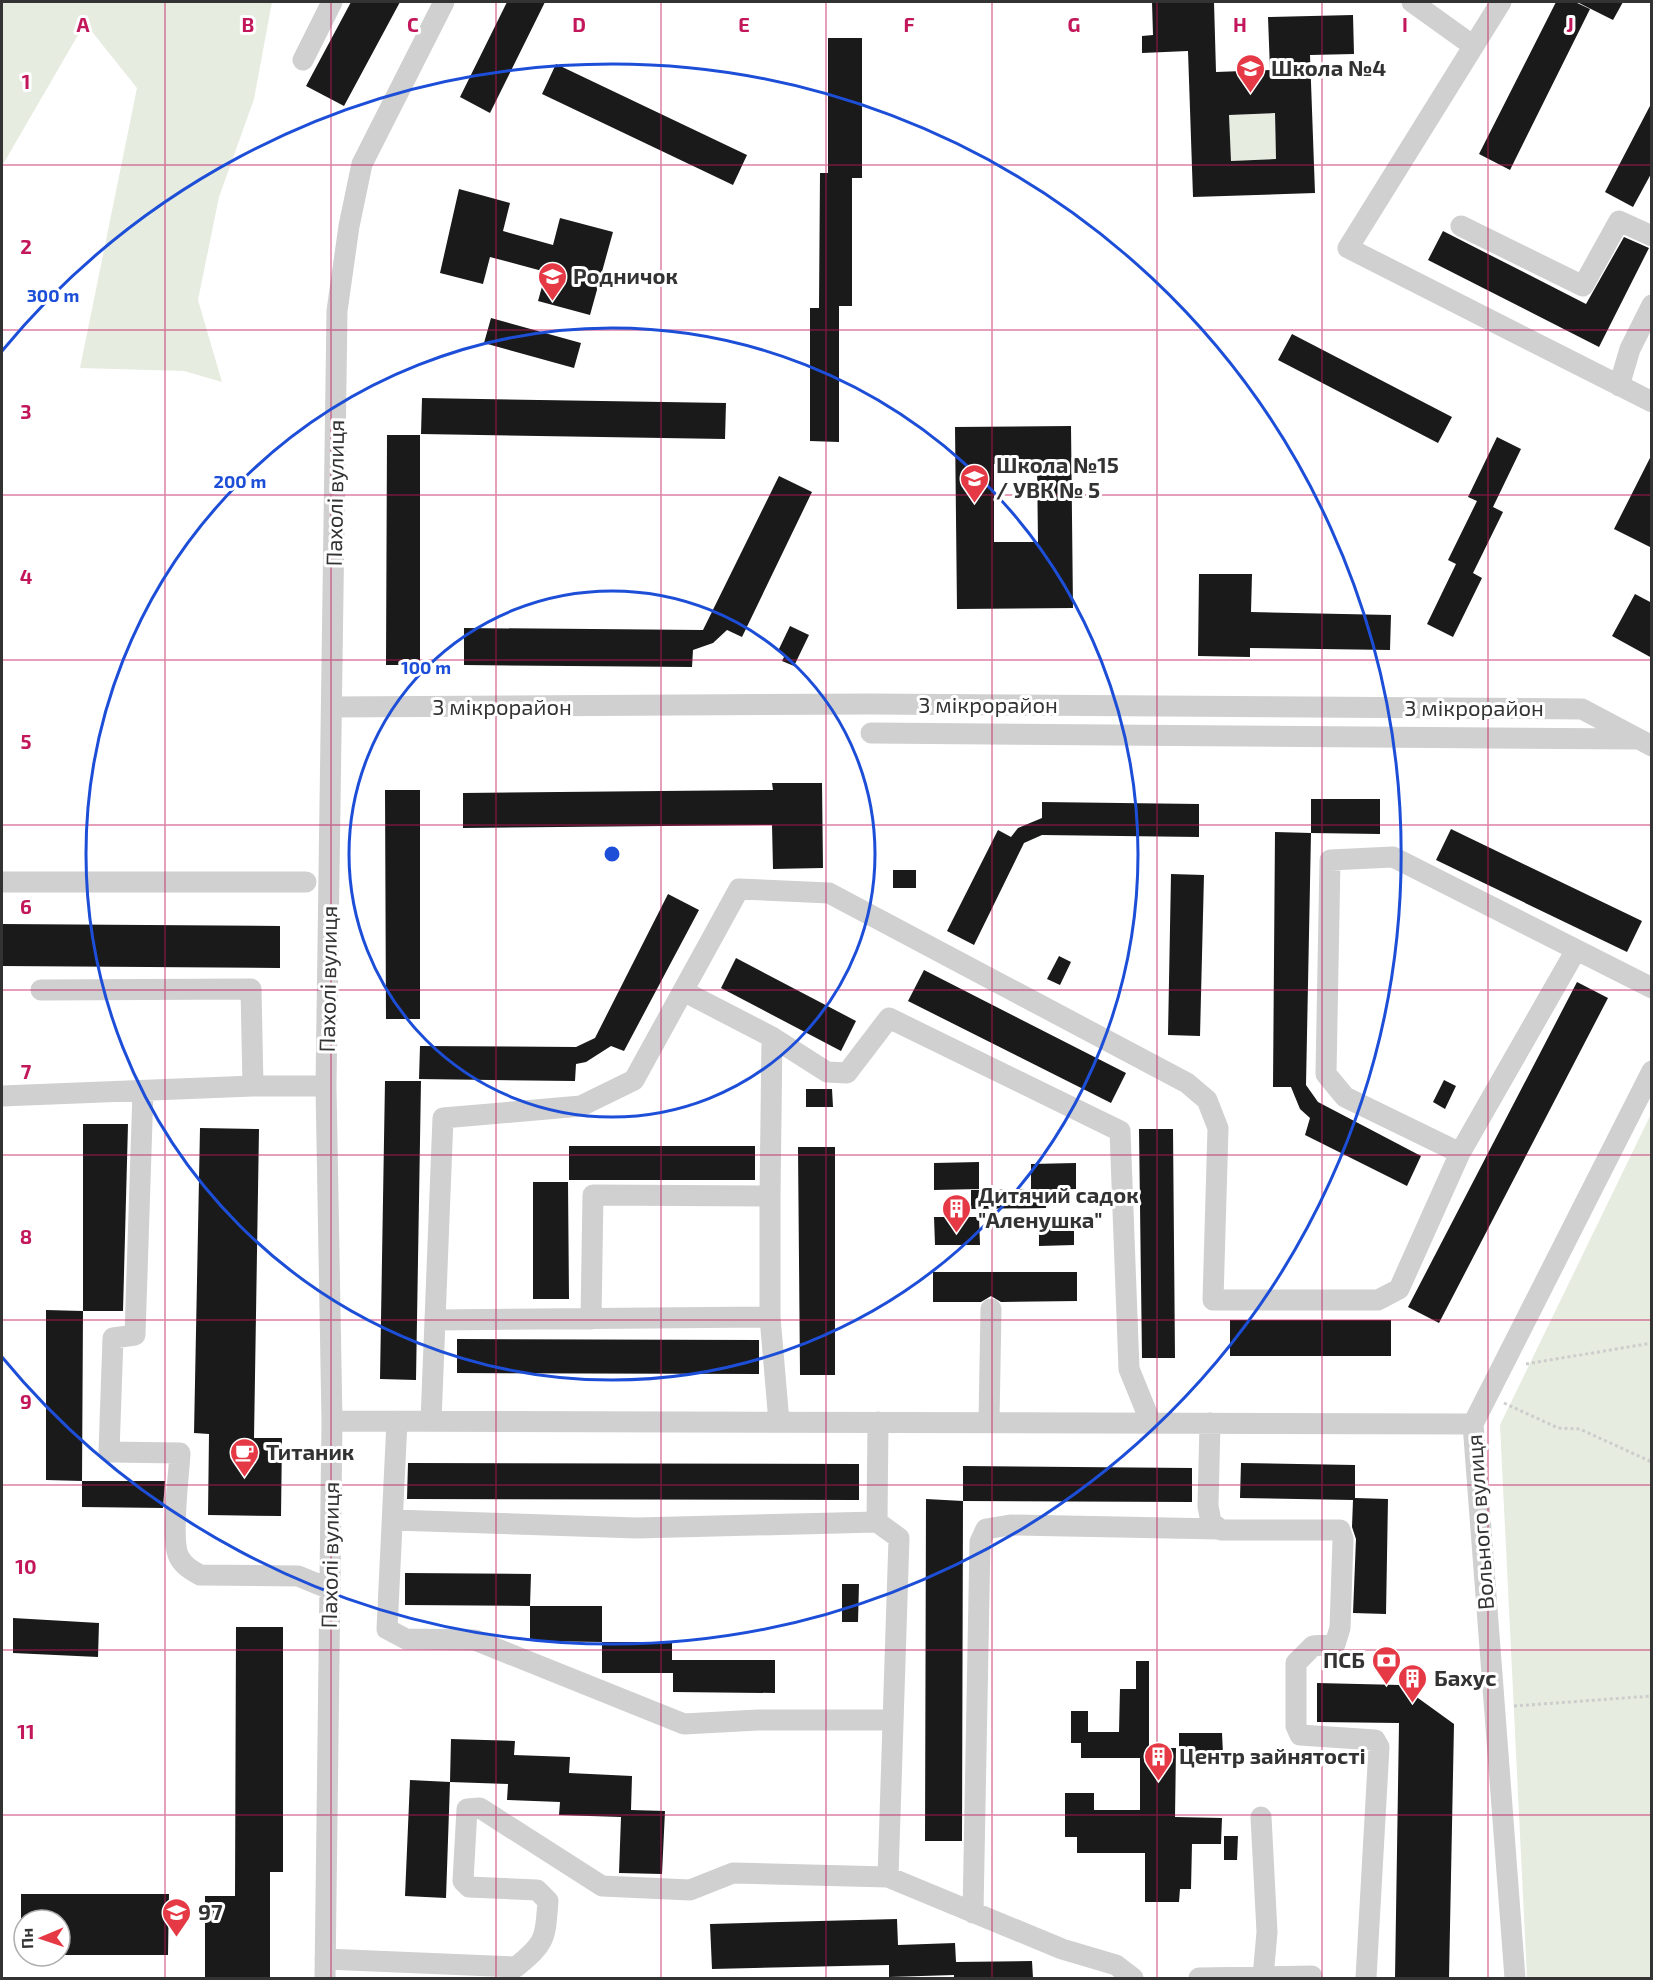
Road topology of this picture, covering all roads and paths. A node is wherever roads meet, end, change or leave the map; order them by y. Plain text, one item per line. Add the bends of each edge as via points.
1 (332, 2) edge
2 (444, 2) edge
3 (1412, 2) edge
4 (1501, 2) edge
5 (1472, 45) junction
6 (303, 60) dead end
7 (1461, 226) dead end
8 (1649, 229) edge
9 (1652, 305) edge
10 (1619, 386) junction
11 (1652, 402) edge
12 (332, 707) junction
13 (871, 734) dead end
14 (1645, 742) edge
15 (2, 882) edge
16 (306, 882) dead end
17 (1576, 950) junction
18 (1652, 988) edge
19 (41, 990) dead end
20 (685, 992) junction
21 (772, 1037) junction
22 (1652, 1071) edge
23 (254, 1086) junction
24 (326, 1086) junction
25 (143, 1090) junction
26 (2, 1096) edge
27 (1460, 1153) junction
28 (770, 1196) junction
29 (991, 1309) dead end
30 (770, 1317) junction
31 (591, 1319) junction
32 (435, 1320) junction
33 (1652, 1343) edge
34 (1526, 1364) dead end
35 (1503, 1402) dead end
36 (333, 1420) junction
37 (397, 1421) junction
38 (431, 1421) junction
39 (779, 1422) junction
40 (878, 1422) junction
41 (989, 1422) junction
42 (1151, 1423) junction
43 (1210, 1423) junction
44 (1473, 1424) junction
45 (1652, 1462) edge
46 (393, 1521) junction
47 (877, 1522) junction
48 (1220, 1529) junction
49 (330, 1588) junction
50 (1652, 1696) edge
51 (1494, 1706) junction
52 (893, 1720) junction
53 (1261, 1816) dead end
54 (888, 1877) junction
55 (974, 1913) junction
56 (325, 1969) edge
57 (521, 1973) edge
58 (1312, 1976) dead end
59 (1263, 1977) junction
60 (1133, 1978) edge
61 (1199, 1978) edge
62 (1366, 1978) edge
63 (1515, 1978) edge

1 - 6 street
2 - 12 street, Пахолі вулиця via 362,164 349,225 337,311
3 - 5 street
4 - 5 street
5 - 10 street via 1348,248
7 - 8 street via 1583,286 1619,221
9 - 10 street via 1630,349
10 - 11 street
12 - 14 street, 3 мікрорайон via 1582,709
12 - 24 street, Пахолі вулиця
13 - 14 street, 3 мікрорайон
15 - 16 street
17 - 18 street
17 - 27 street
17 - 27 street via 1393,857 1330,860 1326,1074 1345,1097
19 - 23 street via 251,989
20 - 21 street
20 - 27 street via 739,889 830,893 1187,1083 1207,1100 1218,1128 1213,1300 1378,1300 1399,1289
20 - 32 street via 634,1080 581,1106 443,1118
21 - 28 street
21 - 42 street via 828,1072 848,1073 889,1018 1120,1131 1129,1369
22 - 44 street, Вольного вулиця
23 - 24 street
23 - 25 street
24 - 36 street, Пахолі вулиця
25 - 26 street
25 - 49 street via 135,1335 113,1338 109,1452 180,1453 176,1539 178,1555 186,1568 200,1575 297,1576
28 - 30 street
28 - 31 street via 593,1195
29 - 41 street
30 - 31 street
30 - 39 street
31 - 32 street
32 - 38 street
33 - 34 path
35 - 45 path via 1558,1428 1580,1429
36 - 37 street
36 - 49 street, Пахолі вулиця
37 - 38 street
37 - 46 street
38 - 39 street
39 - 40 street
40 - 41 street
40 - 47 street
41 - 42 street
42 - 43 street
43 - 44 street
43 - 48 street via 1208,1506 1211,1522
44 - 51 street, Вольного вулиця
46 - 47 street via 637,1528
46 - 52 street via 387,1629 406,1639 475,1640 684,1724 758,1719
47 - 52 street via 898,1538
48 - 55 street via 1010,1525 986,1528 980,1542
48 - 62 street via 1340,1530 1343,1539 1340,1628 1335,1644 1313,1646 1296,1663 1296,1726 1300,1736 1375,1740 1379,1747
49 - 56 street, Пахолі вулиця
50 - 51 path via 1532,1707
51 - 63 street, Вольного вулиця
52 - 54 street
53 - 59 street via 1268,1932
54 - 55 street
54 - 57 street via 733,1873 690,1890 602,1886 480,1808 467,1809 463,1881 469,1887 537,1890 548,1901 545,1933 539,1949
55 - 60 street via 1062,1949 1116,1965
56 - 57 street
58 - 59 street
59 - 61 street

